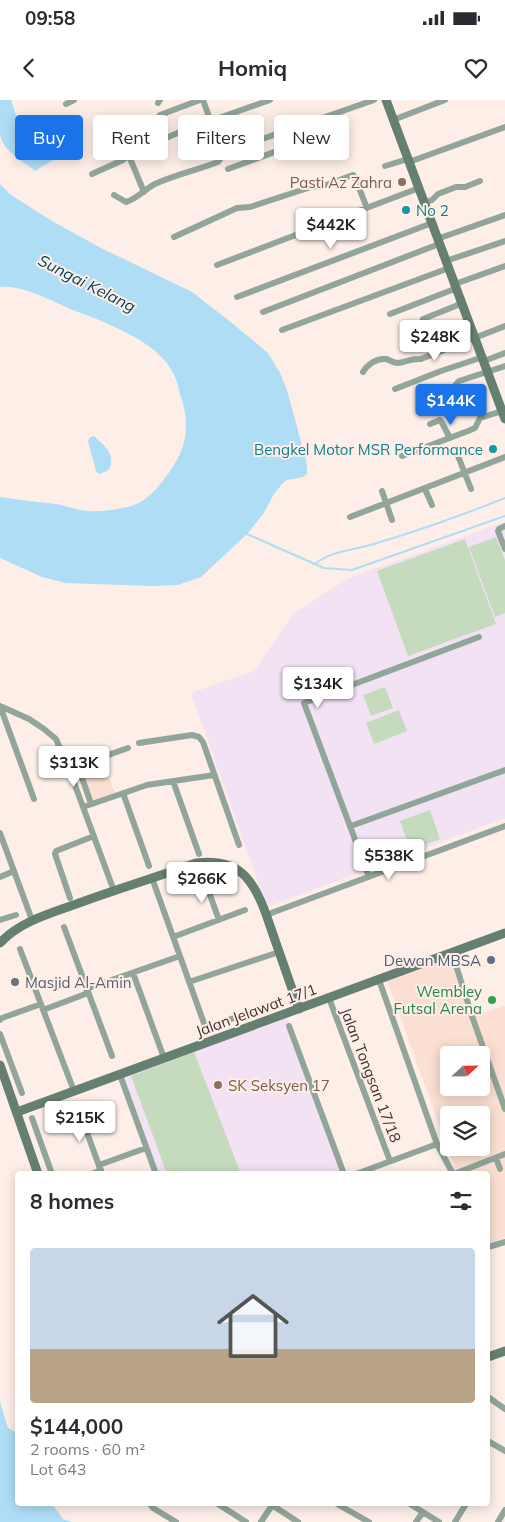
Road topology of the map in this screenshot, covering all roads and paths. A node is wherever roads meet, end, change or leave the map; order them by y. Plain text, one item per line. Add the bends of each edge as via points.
1 (74, 100) edge
2 (202, 100) edge
3 (270, 100) edge
4 (374, 100) edge
5 (386, 100) edge
6 (445, 100) edge
7 (66, 104) dead end
8 (160, 115) dead end
9 (208, 115) edge
10 (227, 115) edge
11 (332, 115) edge
12 (393, 120) junction
13 (505, 127) edge
14 (274, 152) edge
15 (121, 160) edge
16 (131, 160) edge
17 (220, 160) edge
18 (409, 160) junction
19 (385, 166) dead end
20 (228, 169) dead end
21 (92, 174) dead end
22 (480, 181) dead end
23 (418, 188) junction
24 (144, 192) junction
25 (114, 195) dead end
26 (424, 203) junction
27 (368, 208) junction
28 (505, 215) edge
29 (432, 223) junction
30 (174, 237) dead end
31 (438, 241) junction
32 (505, 241) edge
33 (448, 264) junction
34 (217, 266) dead end
35 (505, 266) edge
36 (456, 286) junction
37 (237, 297) dead end
38 (463, 303) junction
39 (264, 312) dead end
40 (390, 314) dead end
41 (423, 320) dead end
42 (505, 326) edge
43 (282, 330) dead end
44 (476, 337) junction
45 (505, 353) edge
46 (483, 359) junction
47 (505, 366) edge
48 (363, 372) dead end
49 (488, 372) junction
50 (394, 389) dead end
51 (452, 389) dead end
52 (504, 413) edge
53 (430, 424) dead end
54 (450, 438) junction
55 (402, 456) dead end
56 (458, 456) dead end
57 (505, 457) edge
58 (465, 473) junction
59 (425, 488) junction
60 (471, 489) dead end
61 (382, 492) dead end
62 (386, 504) junction
63 (432, 505) dead end
64 (350, 517) dead end
65 (392, 520) dead end
66 (505, 526) edge
67 (505, 549) edge
68 (479, 636) dead end
69 (0, 706) edge
70 (139, 743) dead end
71 (128, 748) dead end
72 (78, 766) junction
73 (69, 769) junction
74 (505, 770) edge
75 (214, 774) junction
76 (173, 781) junction
77 (123, 793) junction
78 (34, 799) dead end
79 (91, 804) junction
80 (83, 807) junction
81 (351, 826) junction
82 (505, 826) edge
83 (0, 833) edge
84 (94, 836) junction
85 (239, 845) dead end
86 (199, 854) dead end
87 (149, 866) dead end
88 (14, 872) junction
89 (0, 877) edge
90 (369, 877) junction
91 (152, 878) junction
92 (205, 881) dead end
93 (114, 891) junction
94 (70, 898) dead end
95 (245, 910) dead end
96 (16, 915) dead end
97 (266, 915) junction
98 (0, 920) edge
99 (32, 920) junction
100 (219, 920) junction
101 (64, 927) dead end
102 (505, 933) edge
103 (173, 937) junction
104 (0, 943) edge
105 (20, 949) dead end
106 (279, 952) junction
107 (452, 953) junction
108 (180, 956) junction
109 (133, 973) junction
110 (379, 980) junction
111 (190, 982) junction
112 (87, 991) junction
113 (329, 998) junction
114 (278, 1002) dead end
115 (42, 1007) junction
116 (299, 1009) junction
117 (0, 1020) edge
118 (289, 1026) dead end
119 (0, 1034) edge
120 (112, 1056) dead end
121 (164, 1058) junction
122 (0, 1065) edge
123 (120, 1074) junction
124 (74, 1091) junction
125 (22, 1094) dead end
126 (504, 1102) edge
127 (77, 1106) dead end
128 (505, 1109) edge
129 (17, 1112) junction
130 (32, 1118) dead end
131 (438, 1144) junction
132 (146, 1148) junction
133 (505, 1154) edge
134 (496, 1158) junction
135 (390, 1161) junction
136 (500, 1169) dead end
137 (101, 1170) edge
138 (37, 1171) edge
139 (51, 1171) edge
140 (155, 1171) edge
141 (343, 1171) edge
142 (364, 1171) edge
143 (452, 1171) edge
144 (470, 1171) edge
145 (505, 1242) edge
146 (490, 1246) edge
147 (505, 1351) edge
148 (490, 1356) edge
149 (490, 1398) edge
150 (505, 1409) edge
151 (490, 1442) edge
152 (505, 1451) edge
153 (152, 1506) edge
154 (228, 1506) edge
155 (271, 1506) edge
156 (274, 1506) edge
157 (340, 1506) edge
158 (413, 1506) edge
159 (465, 1506) edge
160 (505, 1510) edge
161 (423, 1512) junction
162 (176, 1522) edge
163 (246, 1522) edge
164 (261, 1522) edge
165 (298, 1522) edge
166 (368, 1522) edge
167 (416, 1522) edge
168 (439, 1522) edge
169 (455, 1522) edge
170 (498, 1522) edge

1 - 7 street
2 - 8 street
2 - 9 street
3 - 10 street
4 - 11 street
5 - 12 street
6 - 12 street
12 - 18 street
13 - 18 street
14 - 20 street
15 - 21 street
16 - 24 street
17 - 24 street via 153,185
18 - 19 street
18 - 23 street
22 - 26 street via 438,194
23 - 26 street
23 - 27 street
24 - 25 street via 126,202
26 - 29 street
27 - 30 street via 353,175 237,208
27 - 34 street
28 - 31 street
29 - 31 street
29 - 37 street
31 - 33 street
31 - 39 street
32 - 33 street
33 - 36 street
33 - 43 street
35 - 36 street
36 - 38 street
36 - 40 street
38 - 41 street
38 - 44 street
42 - 44 street
44 - 46 street
44 - 48 street via 421,359 394,363 386,359 377,361 366,366
45 - 46 street
46 - 49 street
46 - 50 street
47 - 49 street
49 - 51 street via 459,381
49 - 52 street
52 - 54 street via 480,418 475,428
53 - 54 street via 442,421
54 - 55 street
56 - 58 street
57 - 58 street
58 - 59 street
58 - 60 street
59 - 62 street
59 - 63 street
61 - 62 street
62 - 64 street
62 - 65 street
66 - 67 street via 498,532
68 - 81 street via 304,703
69 - 73 street via 29,719 56,739
69 - 78 street
70 - 75 street via 192,735 199,737
71 - 72 street
72 - 73 street
72 - 79 street
73 - 80 street
74 - 81 street
75 - 76 street
75 - 85 street
76 - 77 street
76 - 86 street
77 - 79 street
77 - 87 street
79 - 80 street
80 - 84 street
81 - 90 street
82 - 90 street
83 - 88 street
84 - 93 street
84 - 94 street via 56,851
88 - 89 street
88 - 99 street
90 - 97 street
91 - 93 street
91 - 97 street via 196,863 221,863 245,876 260,898
91 - 103 street
92 - 100 street
93 - 99 street
95 - 100 street
96 - 98 street
97 - 106 street
99 - 104 street
100 - 103 street
101 - 112 street
102 - 107 street, Jalan Jelawat 17/1
103 - 108 street
105 - 115 street
106 - 111 street
106 - 116 street
107 - 110 street, Jalan Jelawat 17/1
107 - 126 street
108 - 109 street
108 - 111 street
109 - 112 street
109 - 121 street
110 - 113 street, Jalan Jelawat 17/1
110 - 131 street
111 - 114 street via 205,1026 209,1028
112 - 115 street
112 - 120 street
113 - 116 street, Jalan Jelawat 17/1
113 - 135 street, Jalan Tongsan 17/18
115 - 117 street
115 - 124 street
116 - 121 street, Jalan Jelawat 17/1
118 - 141 street
119 - 125 street
121 - 123 street, Jalan Jelawat 17/1
122 - 129 street
123 - 124 street, Jalan Jelawat 17/1
123 - 132 street
124 - 129 street, Jalan Jelawat 17/1
126 - 128 street
127 - 137 street
129 - 138 street
130 - 139 street
131 - 135 street
131 - 143 street
132 - 137 street
132 - 140 street
133 - 134 street
134 - 136 street
134 - 144 street
135 - 142 street
145 - 146 street
147 - 148 street
149 - 150 street
151 - 152 street
153 - 162 street
154 - 163 street
155 - 164 street
156 - 165 street
157 - 166 street
158 - 161 street
159 - 169 street
160 - 170 street
161 - 167 street
161 - 168 street

